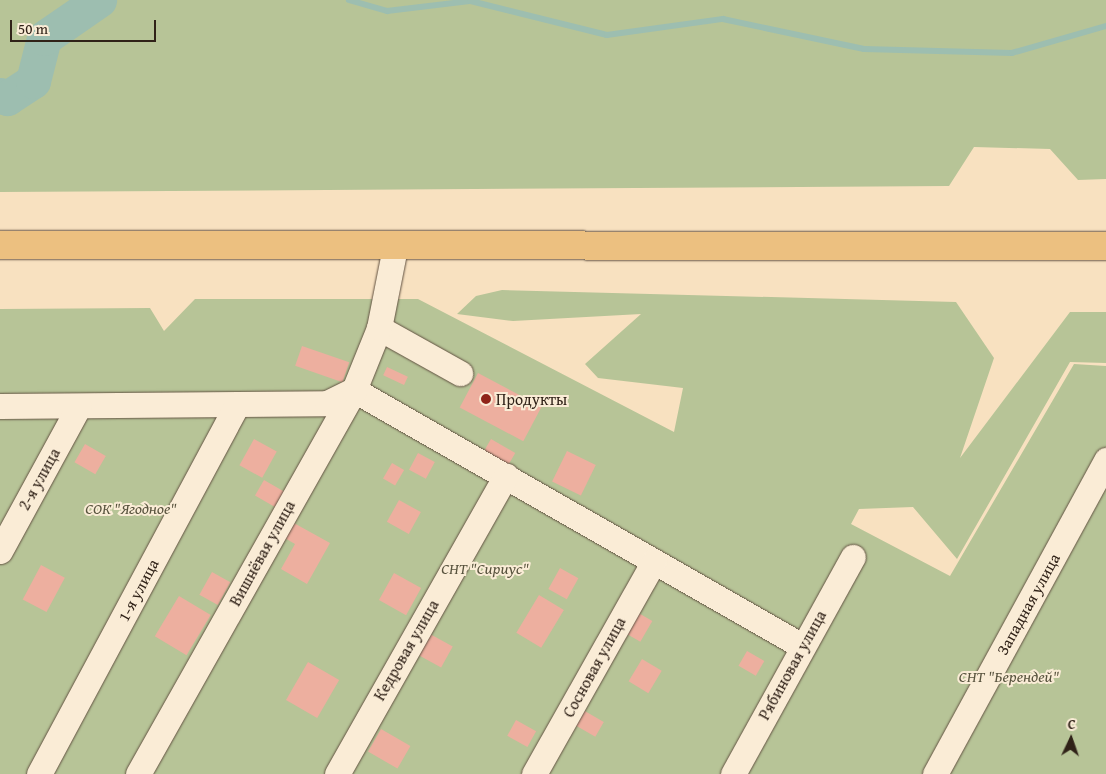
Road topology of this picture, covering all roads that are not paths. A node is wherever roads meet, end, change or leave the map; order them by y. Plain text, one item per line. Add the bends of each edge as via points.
1 (0, 246) edge
2 (1106, 246) edge
3 (395, 247) junction
4 (379, 328) junction
5 (460, 373) dead end
6 (354, 390) junction
7 (237, 405) junction
8 (0, 406) edge
9 (79, 406) junction
10 (1106, 460) edge
11 (506, 475) junction
12 (0, 551) edge
13 (852, 558) dead end
14 (654, 561) junction
15 (802, 646) junction
16 (39, 774) edge
17 (138, 774) edge
18 (337, 774) edge
19 (534, 774) edge
20 (733, 774) edge
21 (935, 774) edge

1 - 3 main road
2 - 3 main road
3 - 4 street, Вишнёвая улица
4 - 5 street
4 - 6 street, Вишнёвая улица
6 - 7 street via 327,403
6 - 11 street
6 - 17 street, Вишнёвая улица
7 - 9 street
7 - 16 street, 1-я улица
8 - 9 street
9 - 12 street, 2-я улица
10 - 21 street, Западная улица
11 - 14 street
11 - 18 street, Кедровая улица
13 - 15 street, Рябиновая улица
14 - 15 street
14 - 19 street, Сосновая улица
15 - 20 street, Рябиновая улица

